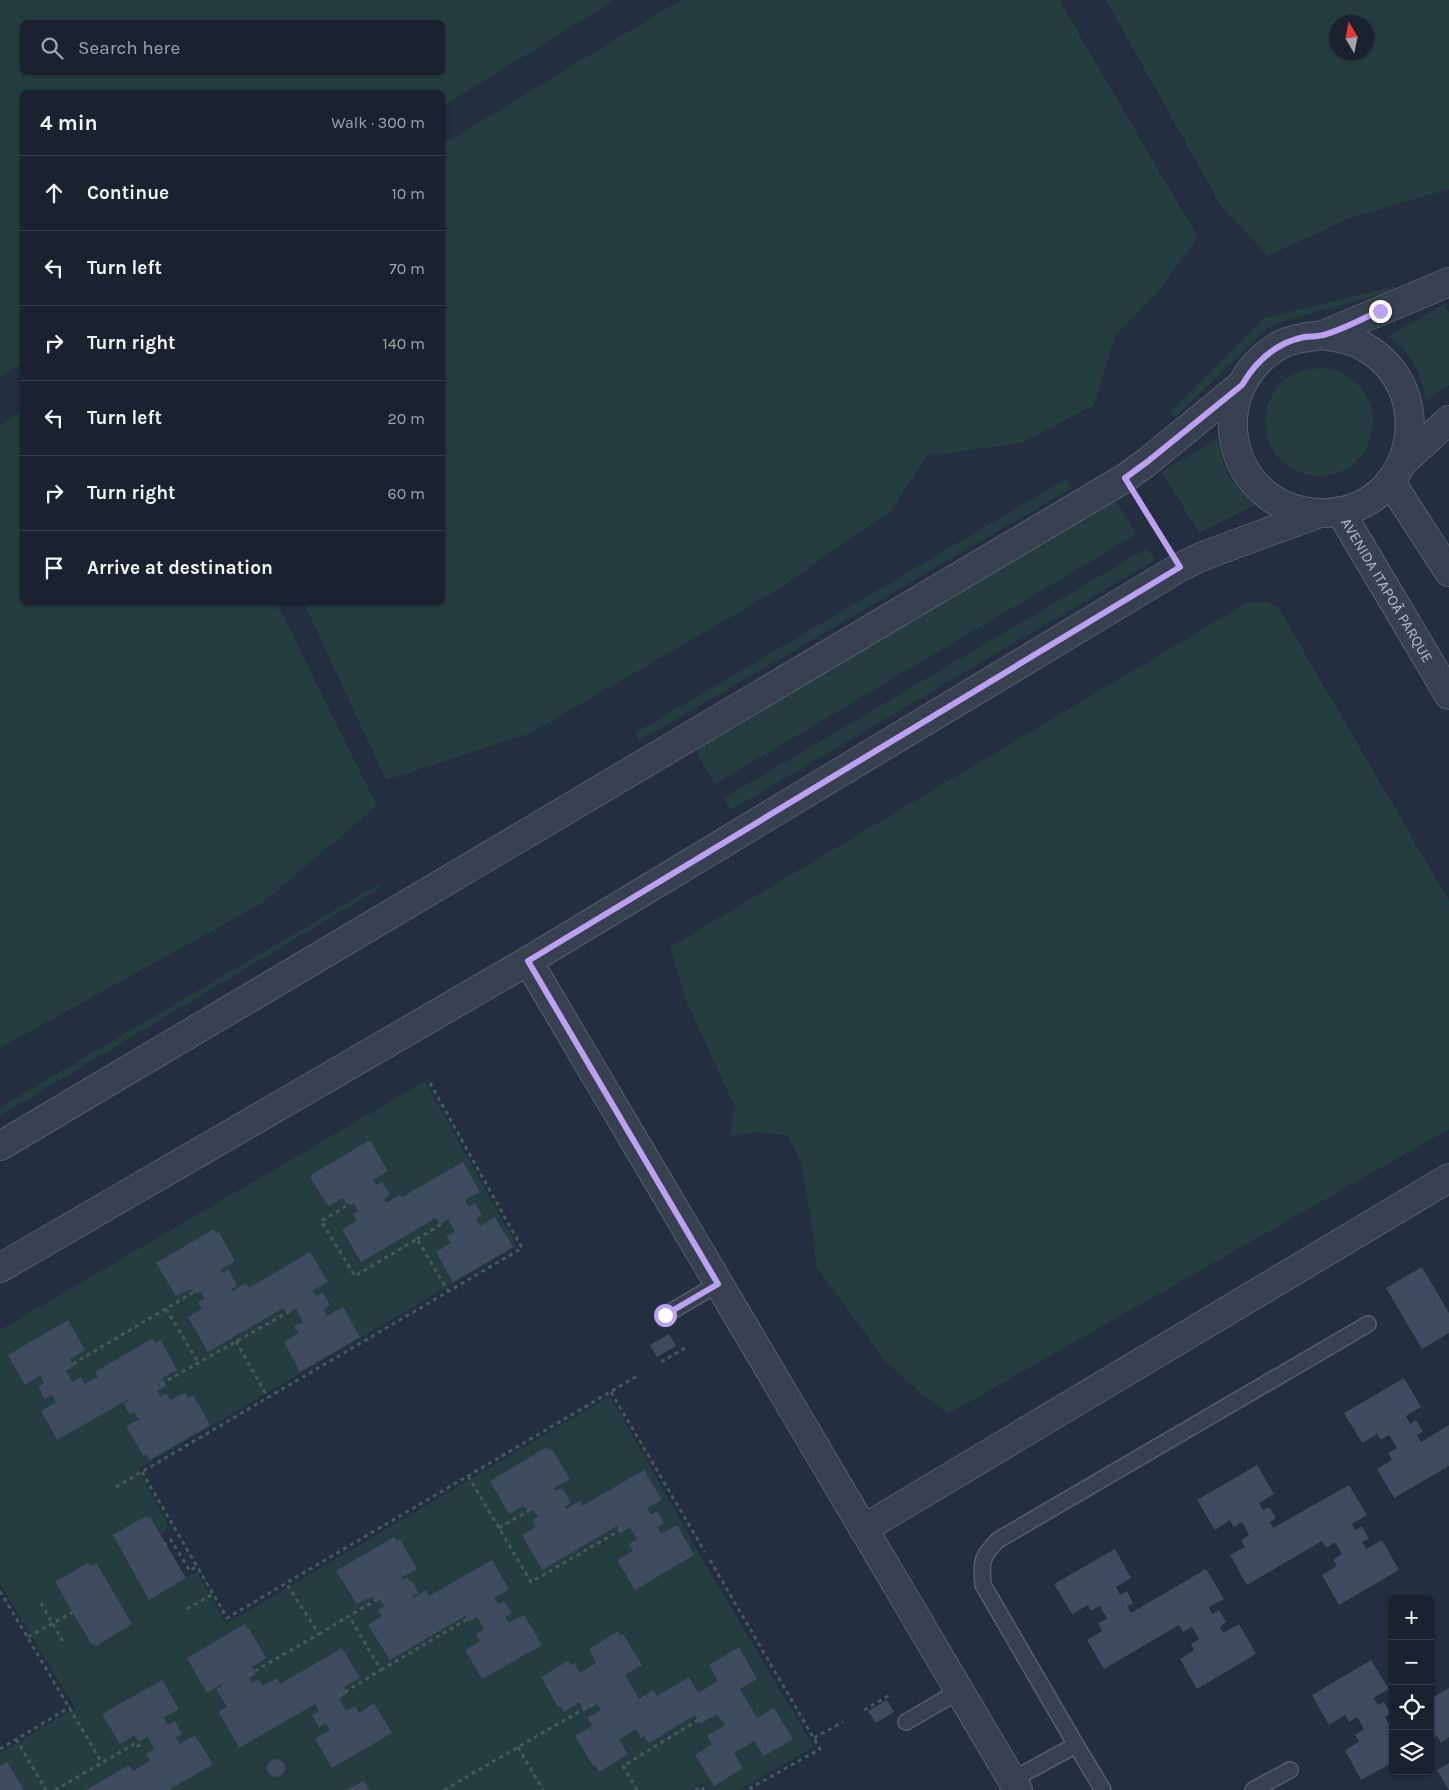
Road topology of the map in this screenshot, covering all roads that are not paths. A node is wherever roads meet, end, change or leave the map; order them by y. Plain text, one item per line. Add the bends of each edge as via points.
1 (1449, 282) edge
2 (1323, 335) junction
3 (1242, 385) junction
4 (1449, 420) edge
5 (1396, 472) junction
6 (1330, 512) junction
7 (1449, 572) edge
8 (1449, 695) edge
9 (528, 961) junction
10 (0, 1146) edge
11 (1449, 1178) edge
12 (0, 1268) edge
13 (718, 1284) junction
14 (665, 1315) dead end
15 (1368, 1324) dead end
16 (863, 1528) junction
17 (959, 1691) junction
18 (906, 1722) dead end
19 (1076, 1745) junction
20 (1290, 1770) dead end
21 (1015, 1785) edge
22 (1103, 1790) edge
23 (1252, 1790) edge

1 - 2 street
2 - 3 street via 1284,343 1266,354
2 - 5 street via 1361,345 1392,370 1402,386 1411,425 1408,445
3 - 6 street via 1234,403 1232,423 1240,462 1250,479 1281,504 1300,510
3 - 10 street via 1125,478
4 - 5 street
5 - 6 street via 1368,500
5 - 7 street
6 - 8 street, AVENIDA ITAPOÃ PARQUE
6 - 9 street via 1180,567
9 - 12 street
9 - 13 street
11 - 16 street
13 - 14 lane
13 - 16 street
15 - 19 lane via 998,1540 987,1551 982,1566 983,1585
16 - 17 street
17 - 18 lane
17 - 21 street
19 - 21 lane
19 - 22 lane
20 - 23 lane

